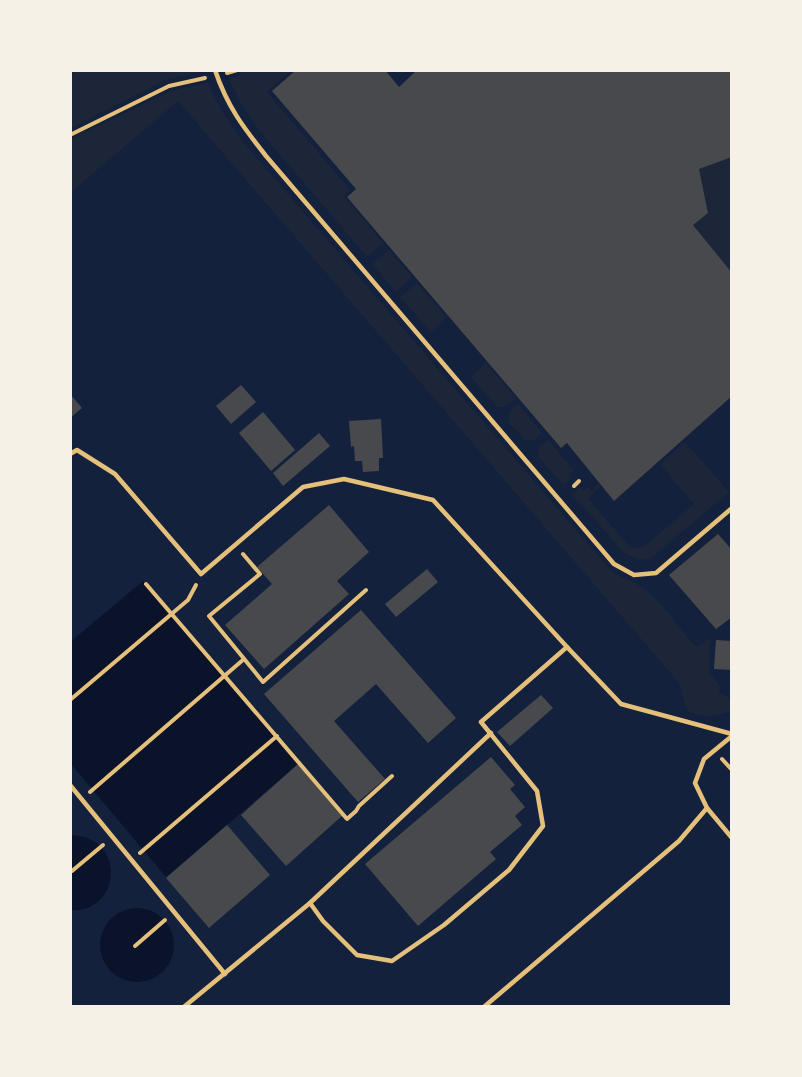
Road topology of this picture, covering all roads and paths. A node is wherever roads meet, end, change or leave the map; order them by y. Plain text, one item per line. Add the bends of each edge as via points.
1 (237, 70) edge
2 (216, 73) edge
3 (70, 135) edge
4 (70, 454) edge
5 (579, 481) dead end
6 (574, 486) dead end
7 (732, 508) edge
8 (235, 545) junction
9 (201, 574) junction
10 (146, 584) dead end
11 (366, 590) dead end
12 (172, 614) junction
13 (567, 646) junction
14 (244, 659) junction
15 (225, 676) junction
16 (70, 700) edge
17 (490, 733) junction
18 (732, 735) edge
19 (277, 736) junction
20 (392, 776) dead end
21 (70, 785) edge
22 (82, 799) junction
23 (706, 808) junction
24 (113, 836) junction
25 (732, 838) edge
26 (132, 860) junction
27 (72, 872) edge
28 (310, 903) junction
29 (174, 911) junction
30 (135, 946) dead end
31 (225, 974) junction
32 (185, 1006) edge
33 (485, 1006) edge

1 - 2 path
2 - 3 path via 169,86
2 - 7 lane via 226,99 260,148 615,564 634,575 656,573
4 - 9 lane via 77,450 115,474
5 - 6 path
8 - 9 lane
8 - 13 lane via 303,487 344,479 433,500
8 - 14 path via 260,574 209,616
9 - 12 path via 188,600
10 - 12 path
11 - 14 path via 263,682
12 - 15 path
12 - 16 path
13 - 17 lane via 481,722
13 - 18 lane via 621,704
14 - 15 path
15 - 19 path
15 - 22 path
17 - 28 lane
17 - 28 lane via 537,791 543,826 509,870 444,925 392,961 357,955
18 - 23 lane via 704,759 695,783
19 - 20 path via 347,819
19 - 26 path
21 - 22 lane
22 - 24 lane
23 - 25 lane
23 - 33 lane via 679,841
24 - 26 lane
24 - 27 path
26 - 29 lane
28 - 31 lane
29 - 30 path
29 - 31 lane
31 - 32 lane

